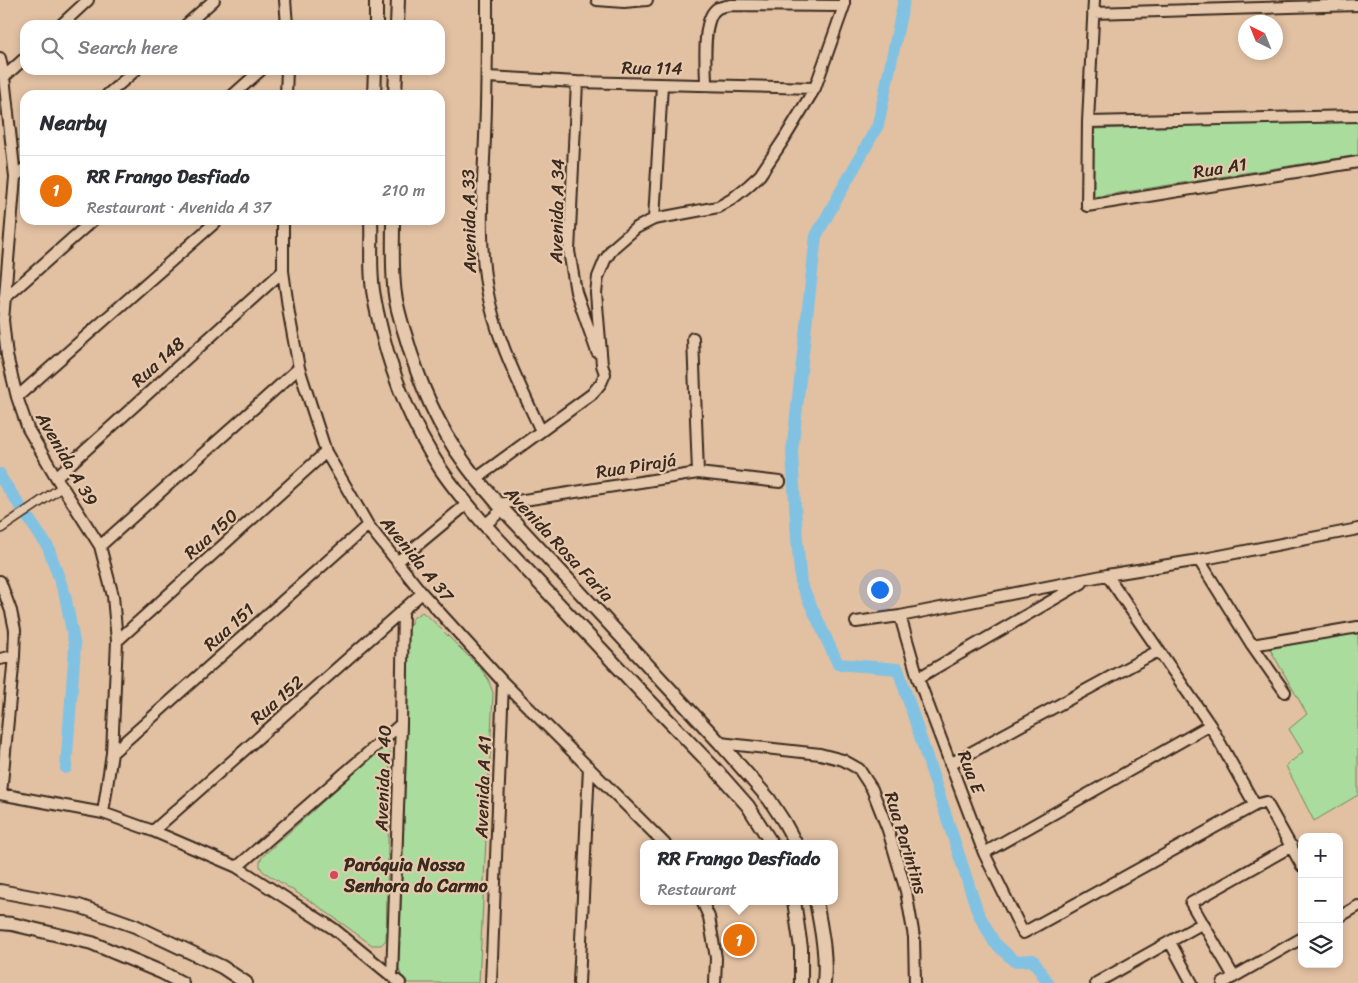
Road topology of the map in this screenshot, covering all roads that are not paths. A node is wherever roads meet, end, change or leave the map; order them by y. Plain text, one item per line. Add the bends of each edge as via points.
1 (88, 0) edge
2 (214, 0) edge
3 (285, 0) edge
4 (376, 0) edge
5 (398, 0) edge
6 (487, 0) edge
7 (597, 0) edge
8 (647, 0) edge
9 (1094, 0) edge
10 (844, 3) edge
11 (1358, 5) edge
12 (1093, 13) junction
13 (66, 20) edge
14 (192, 20) edge
15 (287, 20) edge
16 (376, 20) edge
17 (397, 20) edge
18 (0, 58) edge
19 (20, 63) edge
20 (130, 75) edge
21 (255, 75) edge
22 (287, 75) edge
23 (375, 75) edge
24 (396, 75) edge
25 (4, 77) junction
26 (487, 77) junction
27 (577, 82) junction
28 (662, 85) junction
29 (706, 85) junction
30 (816, 88) junction
31 (113, 90) edge
32 (239, 90) edge
33 (286, 90) edge
34 (374, 90) edge
35 (395, 90) edge
36 (1358, 116) edge
37 (1088, 122) junction
38 (1358, 162) edge
39 (20, 172) edge
40 (15, 177) junction
41 (654, 220) junction
42 (87, 225) edge
43 (212, 225) edge
44 (283, 225) edge
45 (371, 225) edge
46 (393, 225) edge
47 (283, 271) junction
48 (4, 299) junction
49 (693, 338) dead end
50 (4, 357) edge
51 (602, 365) junction
52 (300, 368) junction
53 (17, 397) junction
54 (541, 431) junction
55 (326, 452) junction
56 (698, 473) junction
57 (56, 477) junction
58 (477, 478) junction
59 (780, 482) dead end
60 (62, 487) junction
61 (467, 504) junction
62 (500, 507) junction
63 (368, 525) junction
64 (485, 525) junction
65 (0, 529) edge
66 (1358, 529) edge
67 (100, 546) junction
68 (1199, 560) junction
69 (397, 562) junction
70 (1107, 575) junction
71 (1089, 579) junction
72 (0, 581) edge
73 (422, 593) junction
74 (403, 611) junction
75 (900, 616) junction
76 (856, 622) dead end
77 (1358, 627) edge
78 (117, 640) junction
79 (1252, 645) junction
80 (1158, 651) junction
81 (14, 656) junction
82 (0, 659) edge
83 (918, 678) junction
84 (661, 681) junction
85 (503, 682) junction
86 (1285, 692) dead end
87 (645, 696) junction
88 (401, 724) junction
89 (1210, 725) junction
90 (720, 743) junction
91 (112, 753) junction
92 (950, 764) junction
93 (590, 767) junction
94 (0, 794) edge
95 (1255, 805) junction
96 (103, 813) junction
97 (153, 832) junction
98 (661, 840) edge
99 (769, 840) edge
100 (794, 840) edge
101 (1292, 846) junction
102 (984, 853) junction
103 (1298, 858) edge
104 (236, 867) junction
105 (0, 891) edge
106 (704, 905) edge
107 (795, 905) edge
108 (817, 905) edge
109 (1358, 906) edge
110 (1343, 915) edge
111 (0, 923) edge
112 (1203, 923) junction
113 (1298, 940) edge
114 (1170, 942) junction
115 (392, 976) junction
116 (1234, 977) junction
117 (917, 982) edge
118 (182, 983) edge
119 (246, 983) edge
120 (400, 983) edge
121 (491, 983) edge
122 (579, 983) edge
123 (715, 983) edge
124 (801, 983) edge
125 (824, 983) edge
126 (1096, 983) edge
127 (1192, 983) edge
128 (1223, 983) edge

1 - 13 street
2 - 14 street
3 - 15 street
4 - 16 street
5 - 17 street
6 - 26 street, Avenida A 33
7 - 8 street
9 - 12 street
10 - 29 street via 730,5 718,8 706,27
10 - 30 street
11 - 12 street
12 - 37 street
18 - 25 street, Avenida A 39
19 - 25 street
20 - 31 street
21 - 32 street
22 - 33 street
23 - 34 street
24 - 35 street
25 - 40 street, Avenida A 39
26 - 27 street, Rua 114
26 - 54 street, Avenida A 33 via 481,217 487,290 506,355
27 - 28 street, Rua 114
27 - 51 street, Avenida A 34 via 569,251 576,292
28 - 29 street, Rua 114
28 - 41 street
29 - 30 street, Rua 114
30 - 41 street via 760,174 732,199 718,207
36 - 37 street
37 - 38 street, Rua A1 via 1087,206
39 - 40 street
40 - 48 street, Avenida A 39
41 - 51 street via 636,228 613,248 598,277 596,293
42 - 48 street
43 - 53 street
44 - 47 street, Avenida A 37
45 - 61 street via 372,281 397,381 424,441
46 - 58 street, Avenida Rosa Faria via 394,287 414,364 448,437
47 - 52 street, Avenida A 37
47 - 57 street, Rua 148
48 - 50 street, Avenida A 39
49 - 56 street
50 - 53 street, Avenida A 39
51 - 54 street via 601,383 592,394
52 - 55 street, Avenida A 37
52 - 67 street
53 - 57 street, Avenida A 39 via 28,430
54 - 58 street
55 - 63 street, Avenida A 37
55 - 78 street, Rua 150
56 - 59 street, Rua Pirajá
56 - 62 street, Rua Pirajá
57 - 60 street, Avenida A 39
58 - 62 street, Avenida Rosa Faria
60 - 65 street
60 - 67 street, Avenida A 39
61 - 64 street
61 - 69 street
62 - 64 street
62 - 84 street, Avenida Rosa Faria
63 - 69 street, Avenida A 37
63 - 91 street, Rua 151
64 - 87 street
66 - 68 street
67 - 78 street, Avenida A 39 via 113,596
68 - 70 street
68 - 79 street
69 - 73 street, Avenida A 37
70 - 71 street
70 - 80 street
71 - 75 street
71 - 83 street
72 - 81 street via 11,611
73 - 74 street, Rua 152
73 - 85 street, Avenida A 37
74 - 88 street, Avenida A 40
74 - 97 street, Rua 152
75 - 76 street
75 - 83 street, Rua E
77 - 79 street
78 - 91 street, Avenida A 39
79 - 86 street
80 - 89 street
80 - 92 street
81 - 82 street
81 - 94 street
83 - 92 street, Rua E
84 - 87 street
84 - 90 street, Avenida Rosa Faria
85 - 93 street, Avenida A 37
85 - 121 street, Avenida A 41
87 - 99 street via 748,806
88 - 104 street
88 - 115 street, Avenida A 40
89 - 95 street
89 - 102 street
90 - 100 street, Avenida Rosa Faria via 769,799
90 - 117 street, Rua Parintins via 820,754 843,760 859,769 872,789 885,822 906,891
91 - 96 street, Avenida A 39
92 - 102 street, Rua E
93 - 98 street, Avenida A 37
93 - 122 street
94 - 96 street
95 - 101 street via 1266,802
95 - 102 street, Rua E via 1023,933
96 - 97 street
97 - 104 street
101 - 103 street
101 - 112 street via 1191,903
104 - 115 street via 334,929
105 - 119 street via 78,906 135,926 222,967
106 - 123 street via 716,958
107 - 124 street via 801,948
108 - 125 street via 824,944
109 - 110 street
111 - 118 street via 92,943
112 - 114 street
112 - 116 street
113 - 116 street
114 - 126 street
114 - 127 street
115 - 120 street
116 - 128 street

